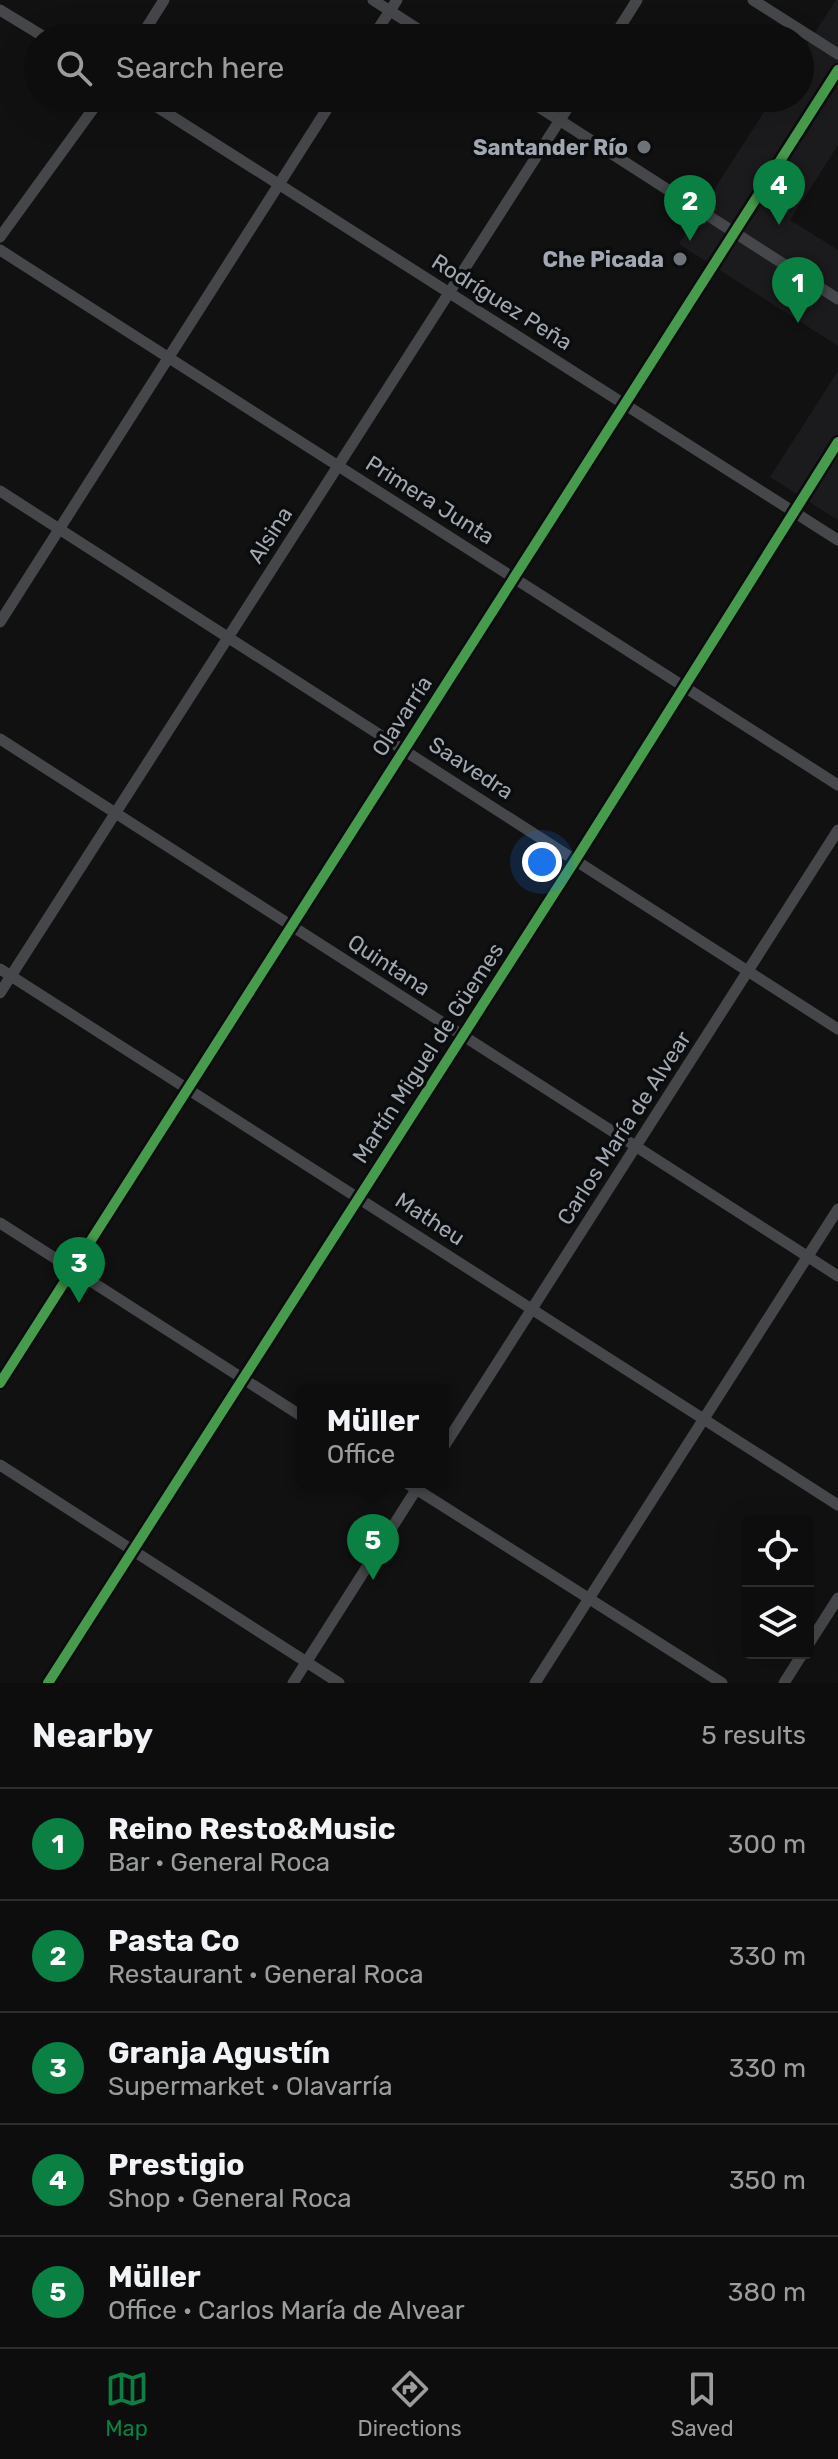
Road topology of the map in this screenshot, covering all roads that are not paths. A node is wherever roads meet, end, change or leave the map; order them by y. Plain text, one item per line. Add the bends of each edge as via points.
1 (164, 0) edge
2 (373, 0) edge
3 (637, 0) edge
4 (753, 0) edge
5 (393, 5) edge
6 (0, 10) edge
7 (149, 24) edge
8 (381, 24) edge
9 (415, 24) edge
10 (622, 24) edge
11 (791, 24) edge
12 (24, 25) edge
13 (814, 39) edge
14 (838, 54) edge
15 (838, 70) edge
16 (814, 107) edge
17 (91, 112) edge
18 (165, 112) edge
19 (325, 112) edge
20 (547, 112) edge
21 (565, 112) edge
22 (811, 112) edge
23 (560, 120) junction
24 (279, 184) junction
25 (734, 232) junction
26 (0, 237) edge
27 (0, 250) edge
28 (449, 292) junction
29 (838, 299) edge
30 (168, 358) junction
31 (625, 404) junction
32 (838, 442) edge
33 (338, 466) junction
34 (0, 491) edge
35 (793, 512) junction
36 (59, 529) junction
37 (838, 540) edge
38 (514, 578) junction
39 (0, 622) edge
40 (228, 637) junction
41 (685, 687) junction
42 (0, 739) edge
43 (404, 750) junction
44 (838, 785) edge
45 (115, 813) junction
46 (838, 830) edge
47 (576, 859) junction
48 (292, 926) junction
49 (749, 970) junction
50 (5, 973) edge
51 (0, 993) edge
52 (838, 1029) edge
53 (463, 1035) junction
54 (188, 1089) junction
55 (636, 1146) junction
56 (359, 1198) junction
57 (838, 1209) edge
58 (0, 1223) edge
59 (808, 1256) junction
60 (72, 1269) junction
61 (838, 1276) edge
62 (532, 1308) junction
63 (243, 1378) junction
64 (0, 1383) edge
65 (297, 1413) edge
66 (705, 1418) junction
67 (449, 1439) edge
68 (0, 1465) edge
69 (418, 1488) edge
70 (422, 1488) edge
71 (838, 1505) edge
72 (133, 1550) junction
73 (838, 1598) edge
74 (589, 1600) junction
75 (814, 1636) edge
76 (799, 1659) edge
77 (306, 1662) junction
78 (48, 1683) edge
79 (293, 1683) edge
80 (339, 1683) edge
81 (535, 1683) edge
82 (722, 1683) edge
83 (784, 1683) edge

1 - 7 street
2 - 5 street
3 - 10 street
4 - 11 street
5 - 8 street
5 - 9 street
6 - 12 street
13 - 14 street
15 - 16 street, Olavarría
17 - 26 street
18 - 24 street, Rodríguez Peña
19 - 24 street
20 - 23 street
21 - 23 street, Alsina
22 - 25 street, Olavarría
23 - 25 street
23 - 28 street, Alsina
24 - 28 street, Rodríguez Peña
24 - 30 street
25 - 29 street
25 - 31 street, Olavarría
27 - 30 street, Primera Junta
28 - 31 street, Rodríguez Peña
28 - 33 street, Alsina
30 - 33 street, Primera Junta
30 - 36 street
31 - 35 street, Rodríguez Peña
31 - 38 street, Olavarría
32 - 35 street, Martín Miguel de Güemes
33 - 38 street, Primera Junta
33 - 40 street, Alsina
34 - 36 street, Saavedra
35 - 37 street, Rodríguez Peña
35 - 41 street, Martín Miguel de Güemes
36 - 39 street
36 - 40 street, Saavedra
38 - 41 street, Primera Junta
38 - 43 street, Olavarría
40 - 43 street, Saavedra
40 - 45 street, Alsina
41 - 44 street, Primera Junta
41 - 47 street, Martín Miguel de Güemes
42 - 45 street, Quintana
43 - 47 street, Saavedra
43 - 48 street, Olavarría
45 - 48 street, Quintana
45 - 50 street, Alsina
46 - 49 street, Carlos María de Alvear
47 - 49 street, Saavedra
47 - 53 street, Martín Miguel de Güemes
48 - 53 street, Quintana
48 - 54 street, Olavarría
49 - 52 street, Saavedra
49 - 55 street, Carlos María de Alvear
50 - 51 street, Alsina
50 - 54 street, Matheu
53 - 55 street, Quintana
53 - 56 street, Martín Miguel de Güemes
54 - 56 street, Matheu
54 - 60 street, Olavarría
55 - 59 street, Quintana
55 - 62 street, Carlos María de Alvear
56 - 62 street, Matheu
56 - 63 street, Martín Miguel de Güemes
57 - 59 street
58 - 60 street
59 - 61 street, Quintana
59 - 66 street
60 - 63 street
60 - 64 street, Olavarría
62 - 66 street, Matheu
62 - 67 street, Carlos María de Alvear
63 - 65 street
63 - 72 street, Martín Miguel de Güemes
66 - 71 street, Matheu
66 - 74 street
68 - 72 street
69 - 77 street
70 - 74 street
72 - 77 street
72 - 78 street, Martín Miguel de Güemes
73 - 75 street
74 - 81 street
74 - 82 street
76 - 83 street
77 - 79 street
77 - 80 street

